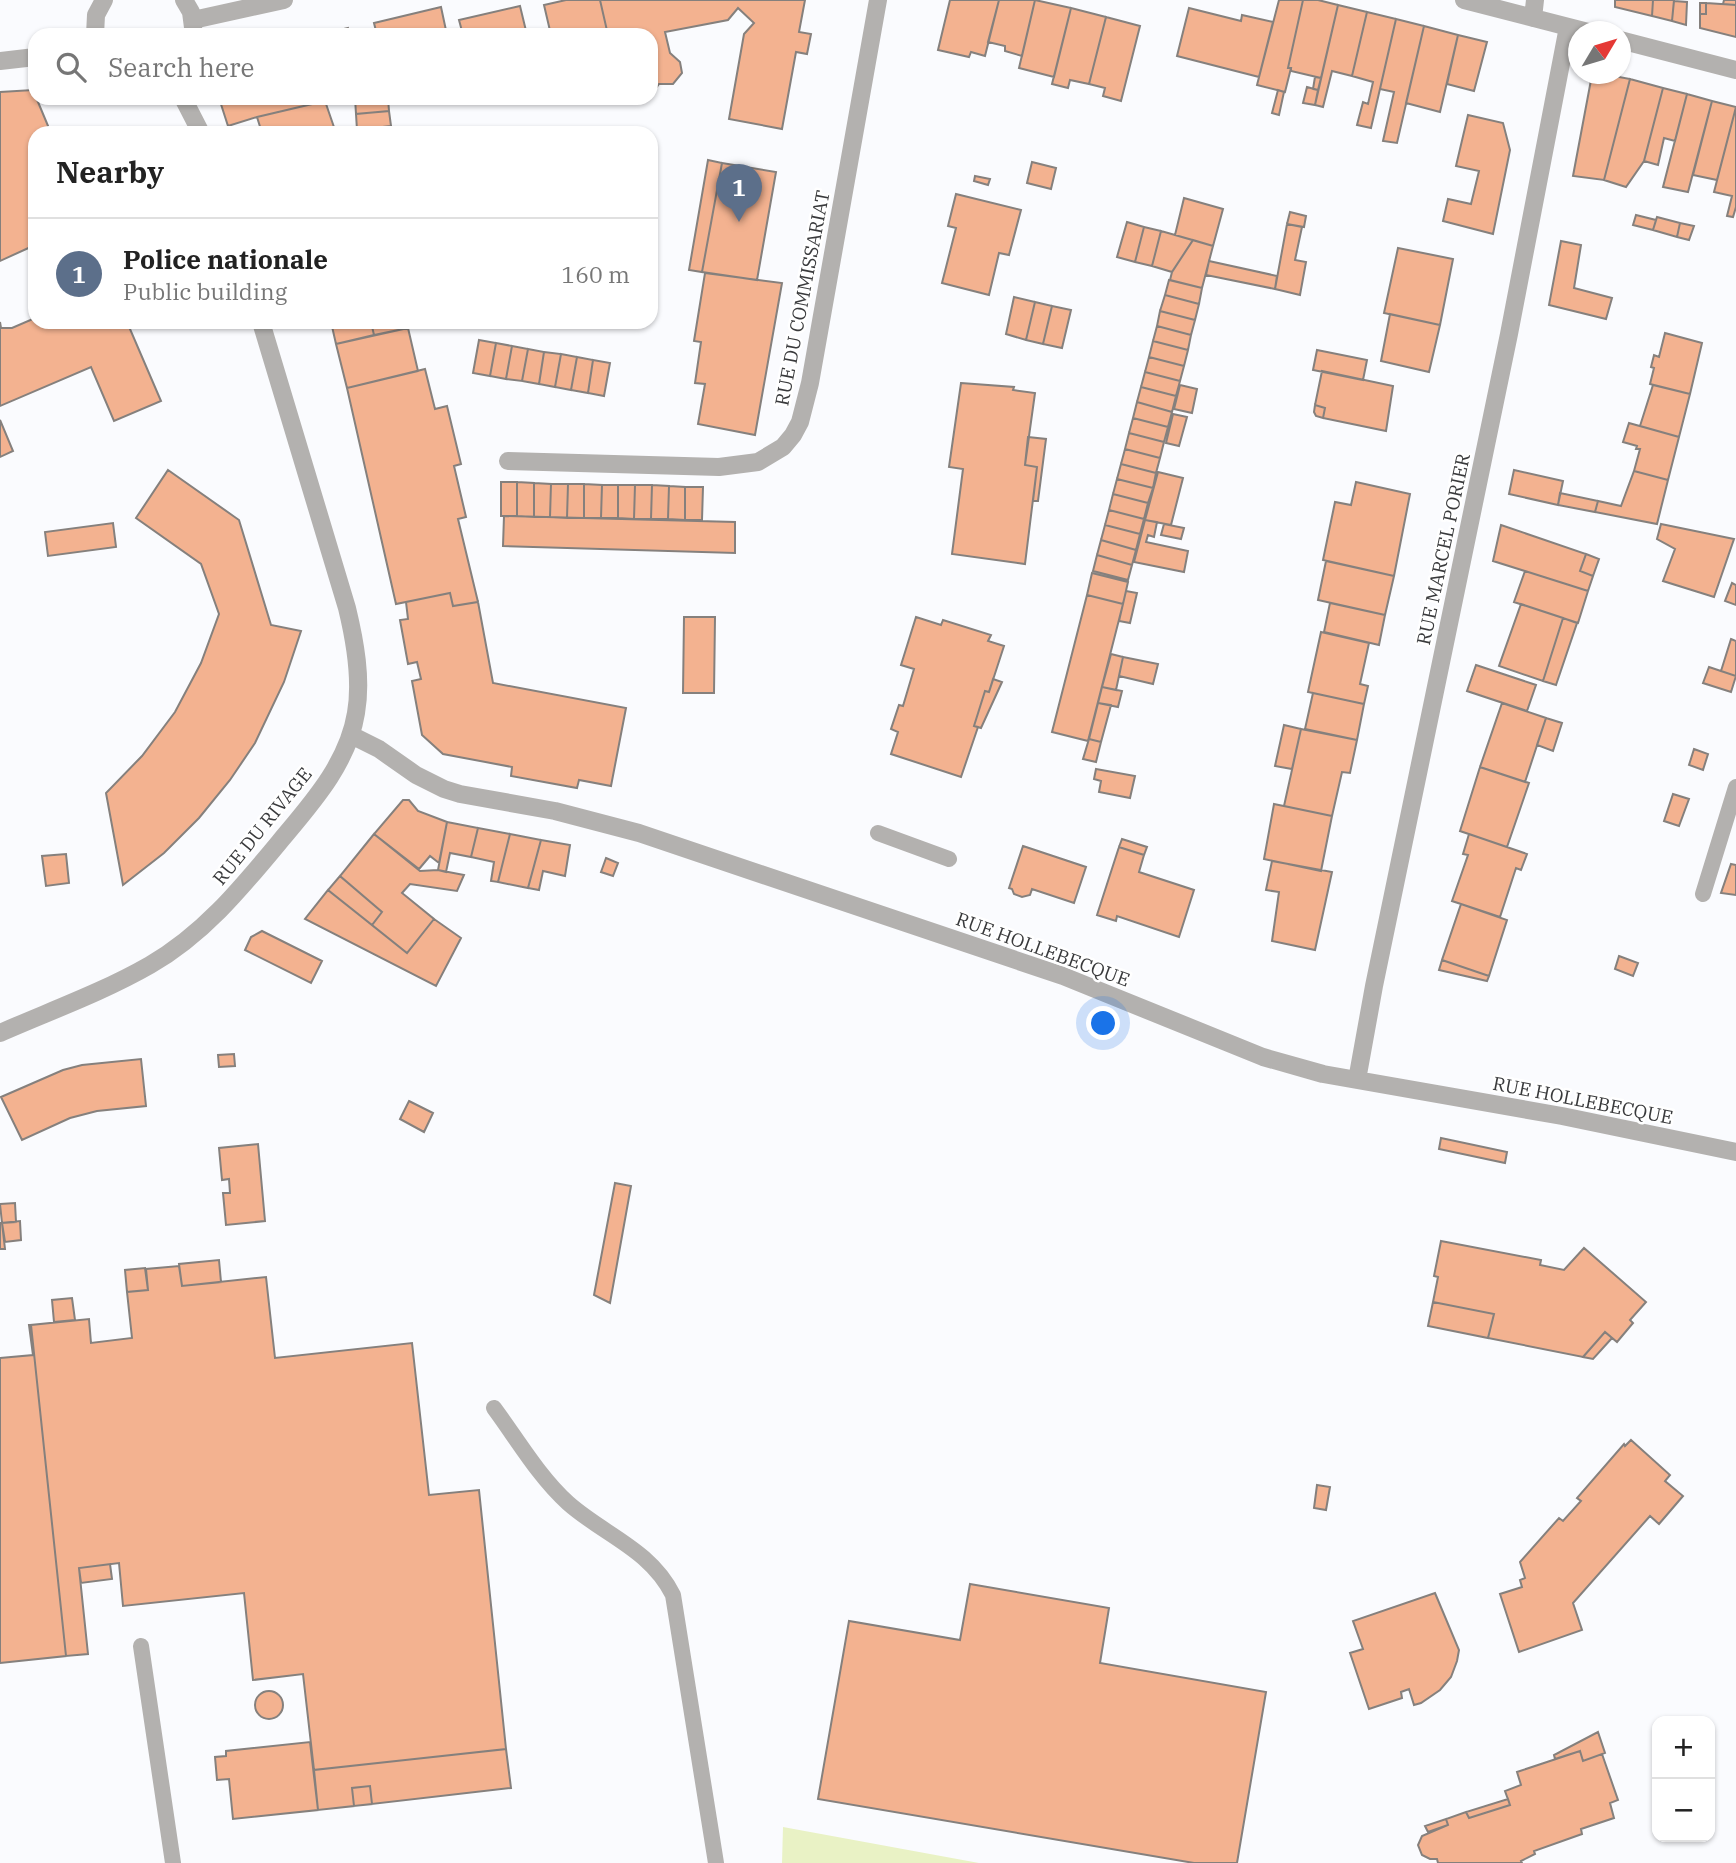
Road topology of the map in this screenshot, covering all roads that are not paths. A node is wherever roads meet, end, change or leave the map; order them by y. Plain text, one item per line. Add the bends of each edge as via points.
1 (104, 0) edge
2 (184, 0) edge
3 (284, 0) edge
4 (878, 0) edge
5 (1464, 0) edge
6 (1534, 9) edge
7 (193, 27) edge
8 (1568, 27) joint
9 (95, 28) edge
10 (1631, 43) edge
11 (28, 58) edge
12 (0, 61) edge
13 (1736, 70) edge
14 (187, 105) edge
15 (197, 126) edge
16 (263, 329) edge
17 (508, 461) dead end
18 (351, 735) junction
19 (1736, 787) edge
20 (878, 832) dead end
21 (949, 859) dead end
22 (1703, 894) dead end
23 (0, 1033) edge
24 (1357, 1080) junction
25 (1736, 1152) edge
26 (494, 1408) dead end
27 (142, 1646) dead end
28 (173, 1863) edge
29 (716, 1863) edge

1 - 9 street
2 - 7 street
3 - 7 street
4 - 17 street, RUE DU COMMISSARIAT via 810,383 800,422 783,447 758,462 719,467
5 - 6 street
6 - 8 street
8 - 24 street, RUE MARCEL PORIER
10 - 13 street
11 - 12 street
14 - 15 street
16 - 18 street, RUE DU RIVAGE via 353,633 358,691
18 - 23 street, RUE DU RIVAGE via 309,806 213,918 151,964
18 - 24 street, RUE HOLLEBECQUE via 444,789 639,833 1052,972 1254,1054
19 - 22 lane
20 - 21 lane
24 - 25 street, RUE HOLLEBECQUE
26 - 29 lane via 555,1490 646,1558 673,1595
27 - 28 lane

